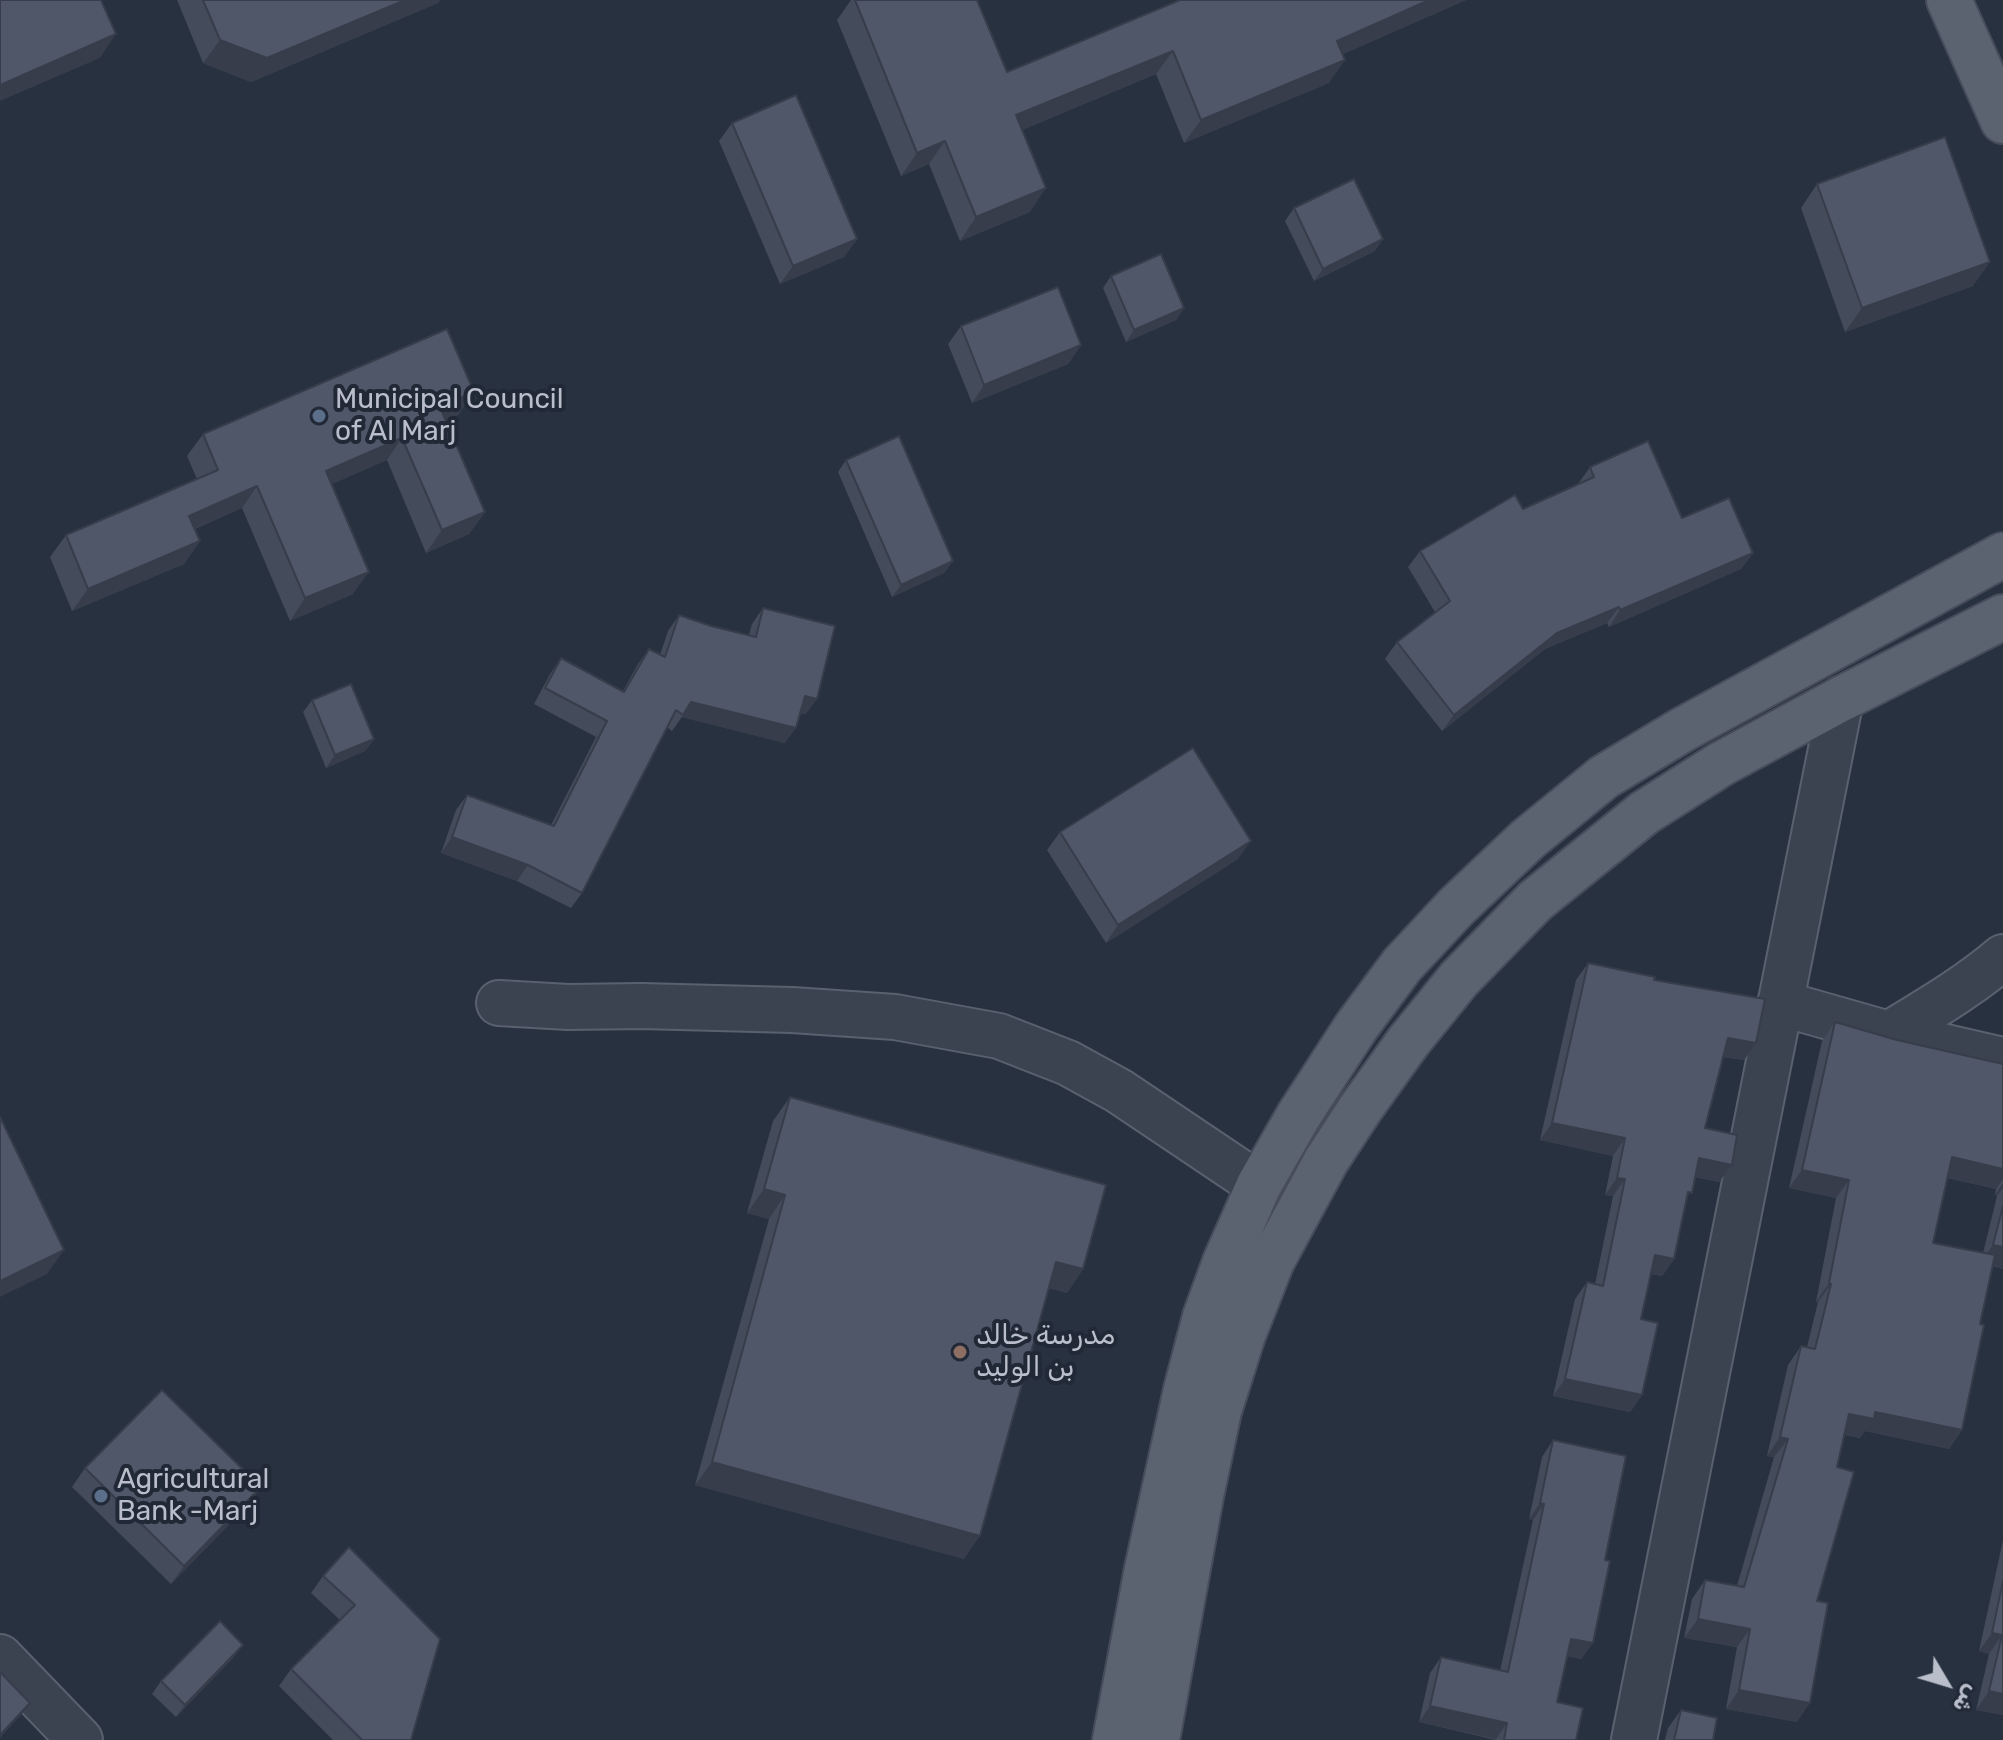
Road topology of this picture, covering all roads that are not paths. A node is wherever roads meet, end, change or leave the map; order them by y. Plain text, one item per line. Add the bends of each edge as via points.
1 (1949, 0) edge
2 (2003, 121) edge
3 (1998, 553) edge
4 (2003, 617) edge
5 (1941, 649) junction
6 (1841, 699) junction
7 (2003, 957) edge
8 (499, 1003) dead end
9 (1780, 1003) junction
10 (1889, 1034) junction
11 (2003, 1060) edge
12 (1259, 1185) junction
13 (0, 1657) edge
14 (80, 1740) edge
15 (1115, 1740) edge
16 (1157, 1740) edge
17 (1634, 1740) edge

1 - 2 main road
3 - 5 main road
3 - 12 main road via 1630,761 1528,839 1402,965 1348,1039
4 - 5 main road
5 - 6 main road
6 - 9 street
6 - 16 main road via 1644,813 1535,901 1459,979 1360,1109 1272,1261 1243,1335 1219,1411
7 - 10 street
8 - 12 street via 792,1010 895,1017 999,1036 1068,1063 1119,1091
9 - 10 street
9 - 17 street
10 - 11 street
12 - 15 main road via 1205,1317 1186,1390
13 - 14 street

